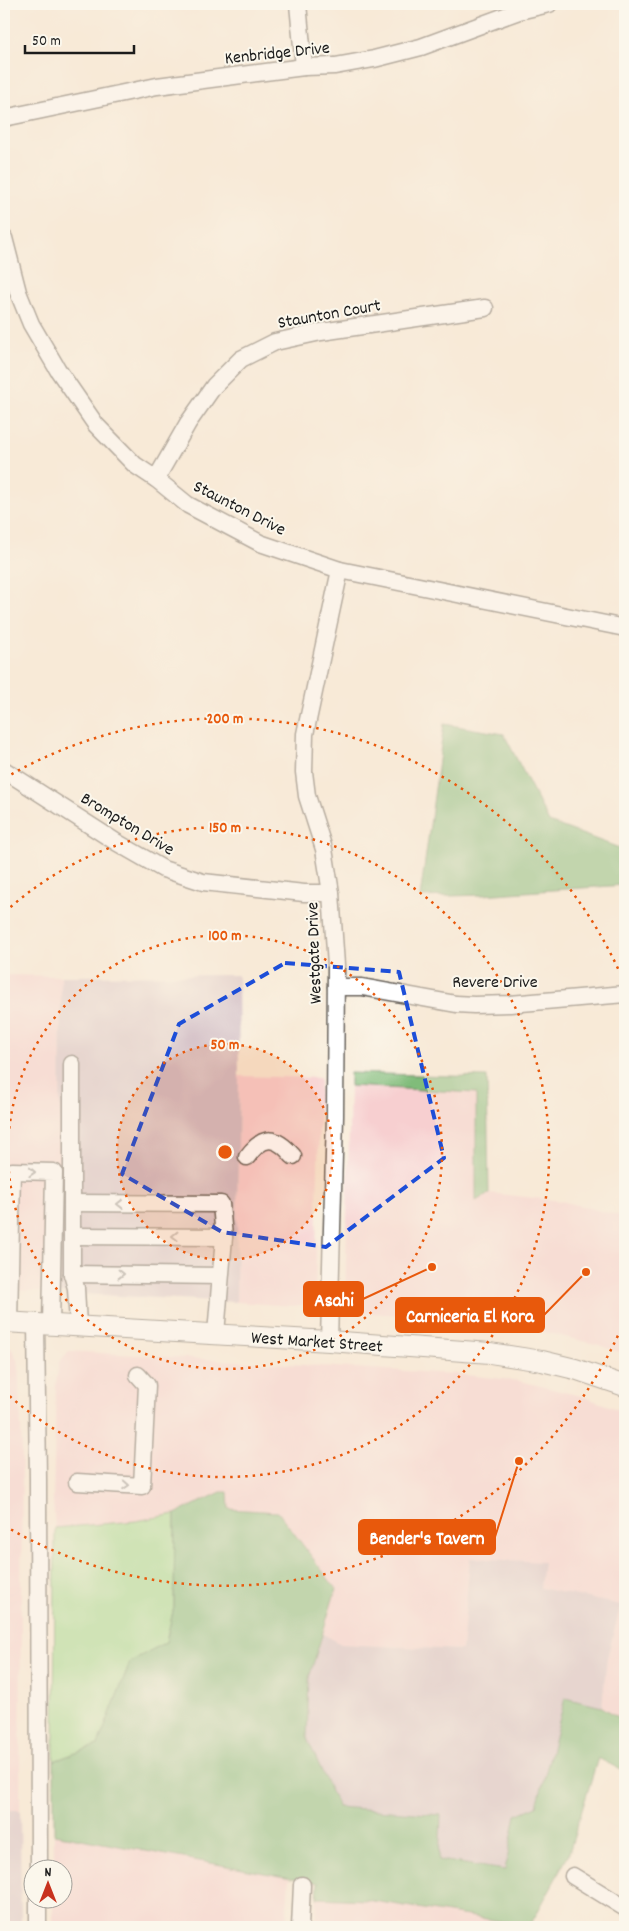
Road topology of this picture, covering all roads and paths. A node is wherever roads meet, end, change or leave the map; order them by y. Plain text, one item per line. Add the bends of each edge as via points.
1 (298, 4) edge
2 (549, 4) edge
3 (304, 67) junction
4 (4, 118) edge
5 (4, 238) edge
6 (485, 308) dead end
7 (156, 479) junction
8 (340, 570) junction
9 (625, 628) edge
10 (4, 770) edge
11 (331, 893) junction
12 (336, 987) junction
13 (625, 994) edge
14 (72, 1064) dead end
15 (293, 1156) dead end
16 (247, 1157) dead end
17 (72, 1203) junction
18 (72, 1236) junction
19 (224, 1237) junction
20 (72, 1274) junction
21 (220, 1276) junction
22 (6, 1322) edge
23 (44, 1324) junction
24 (78, 1326) junction
25 (216, 1334) junction
26 (329, 1341) junction
27 (138, 1375) dead end
28 (625, 1386) edge
29 (78, 1482) dead end
30 (38, 1858) edge
31 (573, 1876) dead end
32 (302, 1885) dead end
33 (38, 1908) edge
34 (625, 1908) edge
35 (38, 1927) edge
36 (300, 1927) edge

1 - 3 street
2 - 3 street, Kenbridge Drive via 519,11 421,47 335,66
3 - 4 street, Kenbridge Drive via 156,86
5 - 7 street, Staunton Drive via 18,292 31,324 58,370 96,425 135,465
6 - 7 street, Staunton Court via 321,332 275,342 241,359 188,423
7 - 8 street, Staunton Drive via 188,506 260,544
8 - 9 street, Staunton Drive
8 - 11 street, Westgate Drive via 305,734 306,796 324,849
10 - 11 street, Brompton Drive via 163,869 203,882
11 - 12 street, Westgate Drive
12 - 13 street, Revere Drive via 362,987 474,1005
12 - 26 street, Westgate Drive
14 - 17 street
15 - 16 street via 285,1146 269,1140 255,1146
17 - 18 street
19 -> 17 street via 221,1204
19 -> 18 street
18 - 20 street
19 - 21 street
20 -> 21 street
20 - 24 street
21 - 25 street
22 - 23 main road, West Market Street
22 -> 23 street via 12,1171 54,1172
23 - 24 main road, West Market Street
23 - 30 street via 38,1480
24 - 25 main road, West Market Street
25 - 26 main road, West Market Street
26 - 28 main road, West Market Street via 519,1356 575,1369
29 -> 27 street via 142,1486 147,1385
31 - 34 street
32 - 36 street
33 - 35 street

